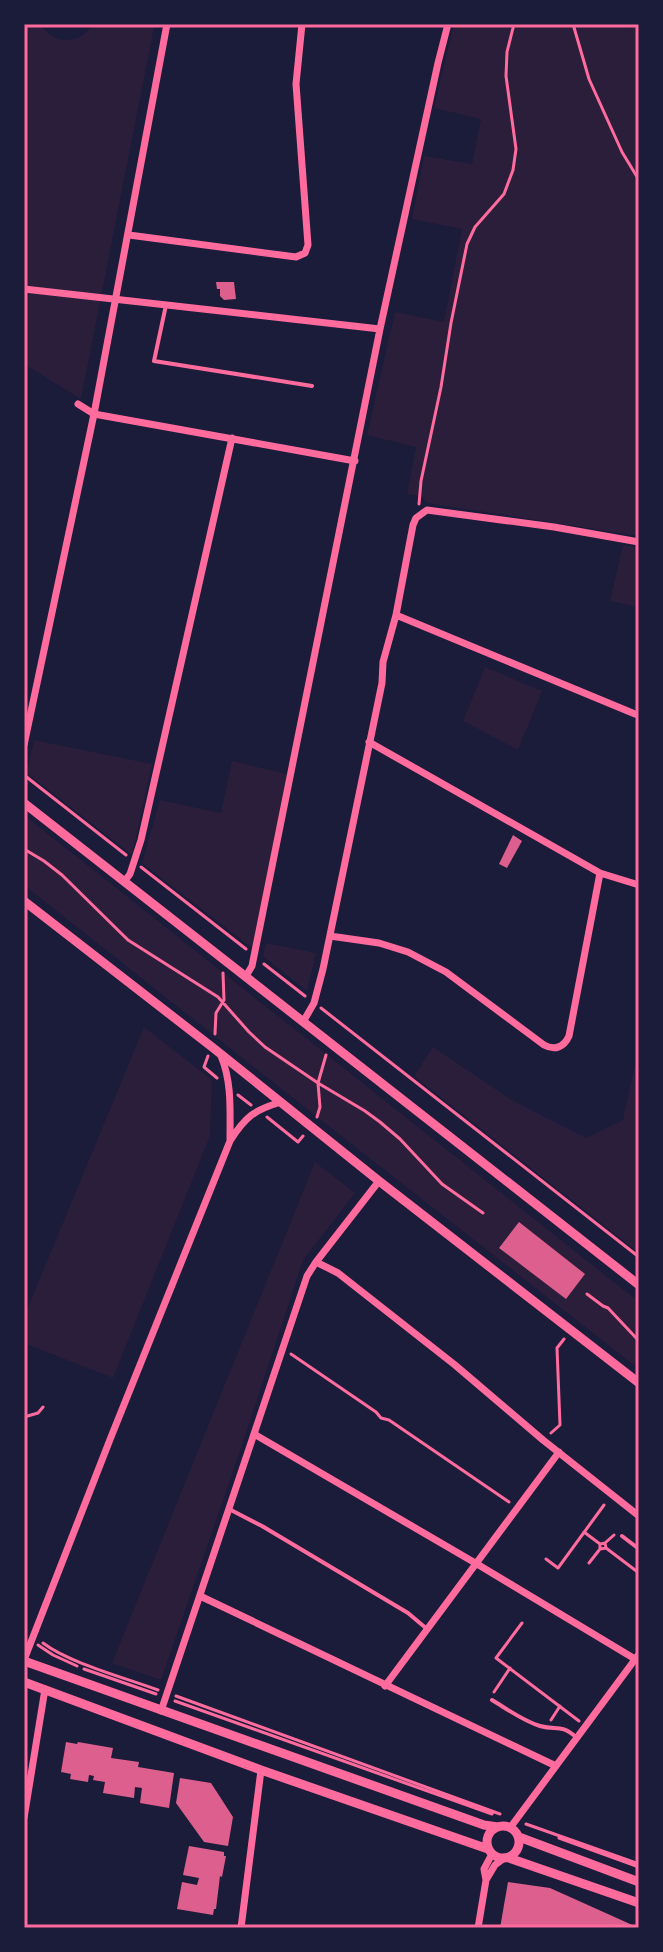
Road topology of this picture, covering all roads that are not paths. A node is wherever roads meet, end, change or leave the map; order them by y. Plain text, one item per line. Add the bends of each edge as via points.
1 (167, 24) edge
2 (302, 24) edge
3 (448, 24) edge
4 (129, 235) junction
5 (24, 289) edge
6 (116, 300) junction
7 (166, 305) junction
8 (380, 329) junction
9 (312, 386) dead end
10 (78, 404) dead end
11 (94, 414) junction
12 (232, 438) junction
13 (355, 461) junction
14 (639, 542) edge
15 (396, 615) junction
16 (635, 714) dead end
17 (369, 742) junction
18 (24, 745) edge
19 (24, 803) edge
20 (600, 873) junction
21 (124, 882) junction
22 (639, 885) edge
23 (24, 901) edge
24 (330, 936) junction
25 (246, 976) junction
26 (303, 1022) junction
27 (216, 1050) junction
28 (281, 1102) junction
29 (230, 1141) junction
30 (379, 1181) junction
31 (316, 1262) junction
32 (639, 1285) edge
33 (639, 1383) edge
34 (254, 1434) junction
35 (559, 1452) junction
36 (229, 1509) junction
37 (639, 1516) edge
38 (622, 1536) dead end
39 (639, 1549) edge
40 (477, 1564) junction
41 (200, 1596) junction
42 (427, 1629) junction
43 (637, 1656) edge
44 (24, 1660) edge
45 (24, 1682) edge
46 (385, 1686) junction
47 (45, 1689) junction
48 (492, 1700) road end
49 (161, 1711) junction
50 (577, 1738) junction
51 (556, 1766) junction
52 (261, 1770) junction
53 (24, 1818) edge
54 (513, 1823) junction
55 (498, 1827) junction
56 (519, 1837) junction
57 (490, 1851) junction
58 (506, 1858) junction
59 (486, 1880) junction
60 (639, 1882) edge
61 (639, 1903) edge
62 (241, 1928) edge
63 (478, 1928) edge

1 - 4 street
2 - 4 street via 296,84 305,253 296,257
3 - 8 street
4 - 6 street
5 - 6 street
6 - 7 street
6 - 11 street
7 - 8 street
7 - 9 lane via 154,361
8 - 13 street
10 - 11 street
11 - 12 street
11 - 18 street
12 - 13 street
12 - 21 street via 141,840
13 - 25 street
14 - 15 street via 427,510 413,525
15 - 16 street
15 - 17 street
17 - 20 street
17 - 24 street
19 - 21 street
20 - 22 street
20 - 24 street via 569,1036 559,1048 544,1045 446,972 408,952
21 - 25 street
23 - 27 street
24 - 26 street via 314,1003
25 - 26 street
26 - 32 street
27 - 28 street
27 - 29 street via 229,1087
28 - 29 street via 257,1110
28 - 30 street
29 - 44 street
30 - 31 street
30 - 33 street
31 - 34 street
31 - 35 street via 338,1273
34 - 36 street
34 - 40 street
35 - 37 street
35 - 40 street
36 - 41 street
36 - 42 lane
38 - 39 lane
40 - 42 street
40 - 43 street
41 - 46 street
41 - 49 street
42 - 46 street
43 - 50 street
44 - 49 street
45 - 47 street
46 - 51 street
47 - 52 street
47 - 53 street
48 - 50 lane via 539,1726
49 - 55 street
50 - 51 street
51 - 54 street
52 - 57 street
52 - 62 street
54 - 55 street
54 - 56 street
55 - 57 street via 488,1836
56 - 58 street via 518,1849
56 - 60 street
57 - 58 street
57 - 59 street
58 - 59 street
58 - 61 street
59 - 63 street

